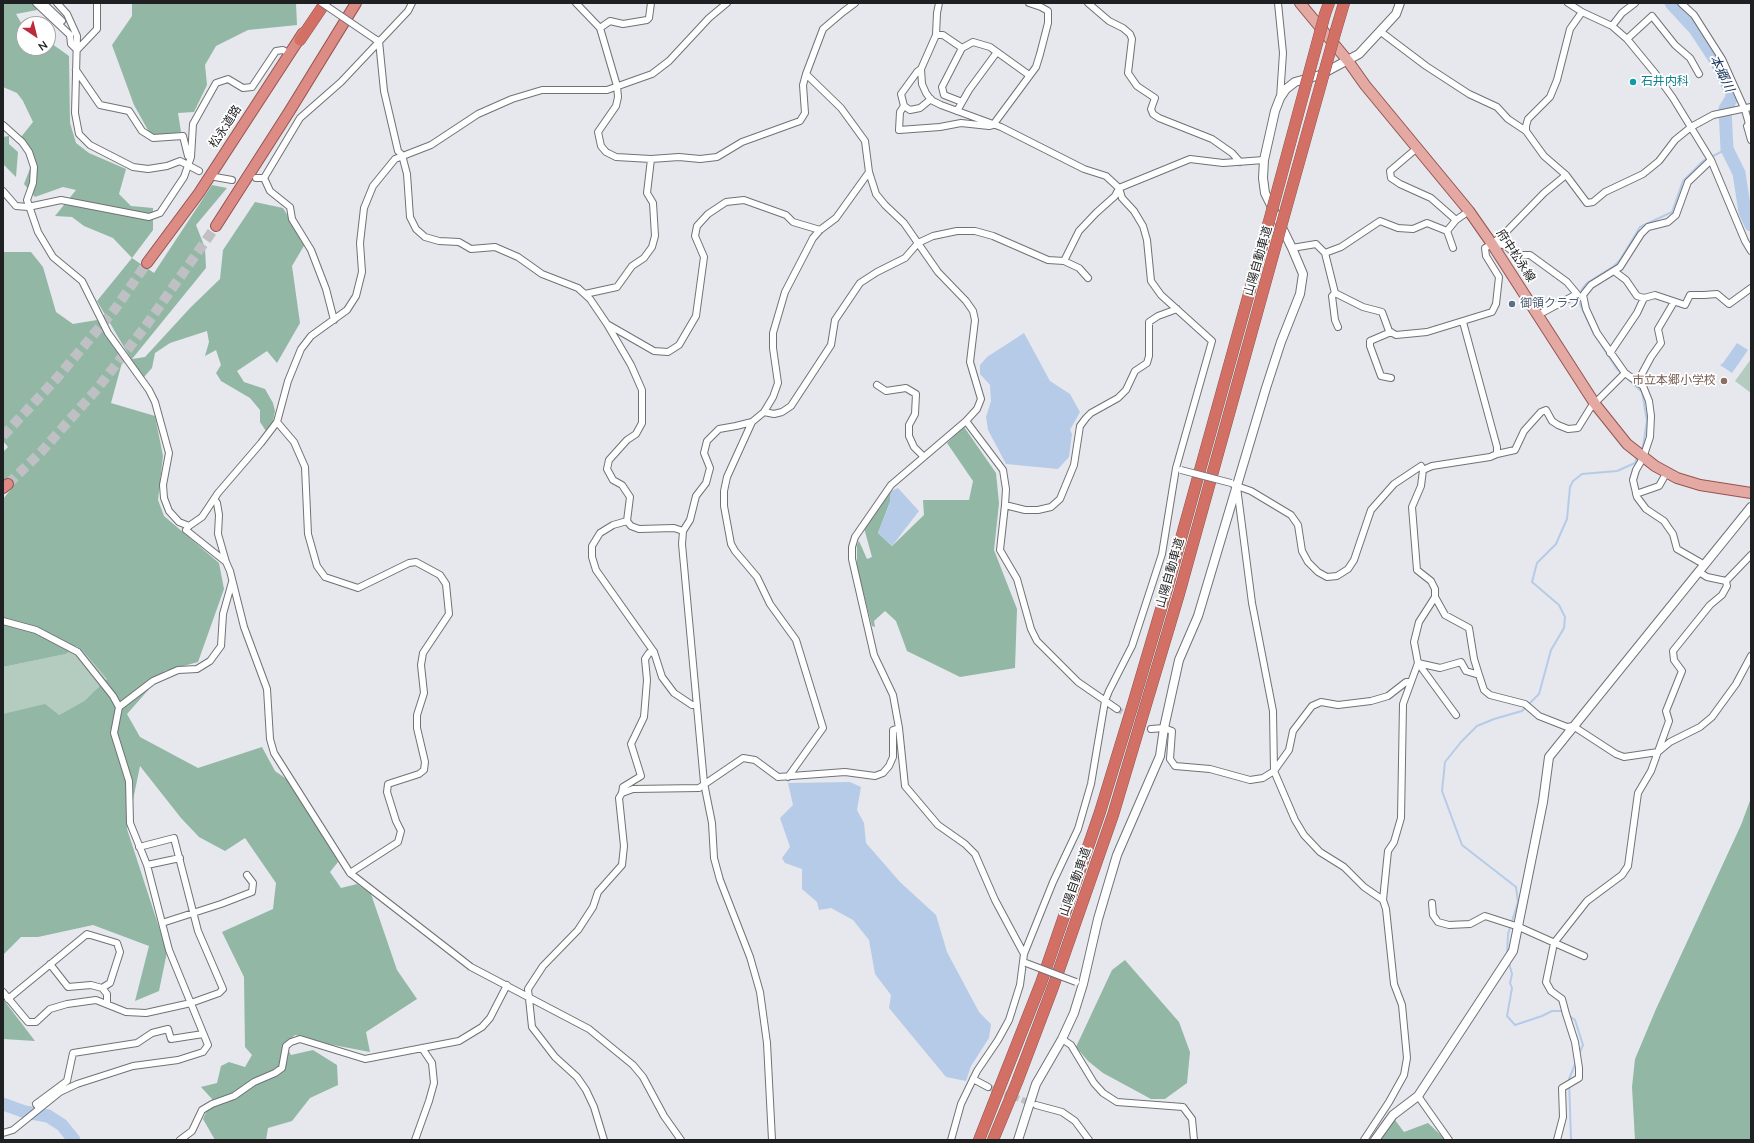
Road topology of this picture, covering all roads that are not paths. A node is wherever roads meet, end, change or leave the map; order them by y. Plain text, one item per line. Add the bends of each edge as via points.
1 (36, 3) edge
2 (43, 3) edge
3 (57, 3) edge
4 (97, 3) edge
5 (323, 3) edge
6 (356, 3) edge
7 (412, 3) edge
8 (576, 3) edge
9 (651, 3) edge
10 (727, 3) edge
11 (939, 3) edge
12 (1029, 3) edge
13 (1088, 3) edge
14 (1278, 3) edge
15 (1300, 3) edge
16 (1329, 3) edge
17 (1344, 3) edge
18 (1400, 3) edge
19 (1568, 3) edge
20 (1635, 3) edge
21 (1681, 3) edge
22 (852, 4) edge
23 (1582, 12) junction
24 (71, 24) junction
25 (1612, 26) junction
26 (600, 28) junction
27 (1381, 32) junction
28 (936, 35) junction
29 (1627, 39) junction
30 (300, 40) joint
31 (377, 40) junction
32 (962, 48) junction
33 (76, 50) junction
34 (997, 52) junction
35 (290, 54) junction
36 (1348, 61) junction
37 (921, 69) junction
38 (76, 70) junction
39 (806, 74) junction
40 (1699, 74) dead end
41 (1029, 75) junction
42 (617, 86) junction
43 (1280, 98) junction
44 (931, 99) junction
45 (960, 101) junction
46 (904, 106) junction
47 (1748, 109) edge
48 (957, 111) junction
49 (289, 112) junction
50 (300, 118) junction
51 (993, 124) junction
52 (1750, 124) edge
53 (3, 125) edge
54 (1691, 127) junction
55 (1526, 131) junction
56 (1751, 140) edge
57 (1417, 148) junction
58 (402, 155) junction
59 (651, 159) junction
60 (1264, 160) junction
61 (1711, 160) junction
62 (1240, 162) junction
63 (188, 164) junction
64 (199, 171) dead end
65 (869, 172) junction
66 (1566, 175) junction
67 (215, 177) dead end
68 (256, 178) dead end
69 (264, 178) junction
70 (232, 180) dead end
71 (1119, 188) junction
72 (3, 191) edge
73 (28, 207) junction
74 (1469, 211) junction
75 (1456, 220) junction
76 (216, 226) tunnel mouth
77 (820, 230) junction
78 (1446, 231) junction
79 (918, 243) junction
80 (1492, 244) junction
81 (1292, 248) junction
82 (1453, 248) dead end
83 (1751, 250) edge
84 (1325, 253) junction
85 (1064, 261) junction
86 (147, 263) tunnel mouth
87 (1614, 271) junction
88 (1088, 278) dead end
89 (1751, 288) edge
90 (1335, 293) junction
91 (585, 294) junction
92 (1580, 295) junction
93 (1644, 298) junction
94 (1674, 302) junction
95 (1177, 309) junction
96 (1538, 315) junction
97 (334, 320) junction
98 (1463, 322) junction
99 (607, 324) junction
100 (1338, 327) dead end
101 (1391, 332) junction
102 (1610, 353) junction
103 (1626, 373) junction
104 (1391, 378) dead end
105 (1638, 381) junction
106 (877, 385) dead end
107 (1595, 404) junction
108 (764, 412) junction
109 (966, 421) junction
110 (277, 422) junction
111 (752, 422) junction
112 (1497, 454) junction
113 (923, 456) junction
114 (1643, 458) junction
115 (1178, 469) junction
116 (1423, 470) junction
117 (1668, 472) junction
118 (1234, 485) junction
119 (1751, 493) edge
120 (1636, 494) junction
121 (214, 499) junction
122 (1005, 505) junction
123 (1751, 508) edge
124 (627, 521) junction
125 (189, 526) junction
126 (683, 531) junction
127 (1751, 555) edge
128 (226, 562) junction
129 (1705, 565) junction
130 (1699, 572) junction
131 (233, 581) junction
132 (1726, 581) junction
133 (1435, 597) junction
134 (3, 621) edge
135 (654, 652) junction
136 (1751, 656) edge
137 (1418, 663) junction
138 (1478, 675) junction
139 (1411, 682) junction
140 (1105, 701) junction
141 (697, 704) junction
142 (119, 707) junction
143 (1117, 709) tunnel mouth
144 (1456, 714) dead end
145 (1572, 726) junction
146 (899, 728) junction
147 (1164, 728) junction
148 (1151, 729) dead end
149 (1658, 752) junction
150 (1274, 771) junction
151 (788, 777) junction
152 (704, 783) junction
153 (622, 793) junction
154 (139, 847) junction
155 (180, 858) junction
156 (147, 865) junction
157 (350, 874) junction
158 (247, 875) dead end
159 (1383, 900) junction
160 (1432, 903) dead end
161 (194, 914) junction
162 (162, 923) junction
163 (1519, 926) junction
164 (1554, 943) junction
165 (1024, 954) junction
166 (1584, 956) dead end
167 (1025, 963) junction
168 (50, 964) junction
169 (1080, 983) junction
170 (507, 985) junction
171 (102, 988) junction
172 (3, 992) edge
173 (528, 997) junction
174 (8, 999) junction
175 (191, 1003) junction
176 (107, 1004) junction
177 (203, 1034) junction
178 (1062, 1039) junction
179 (422, 1048) junction
180 (973, 1079) junction
181 (988, 1087) tunnel mouth
182 (1418, 1096) junction
183 (1036, 1105) tunnel mouth
184 (39, 1108) junction
185 (3, 1133) edge
186 (180, 1140) edge
187 (415, 1140) edge
188 (604, 1140) edge
189 (681, 1140) edge
190 (772, 1140) edge
191 (951, 1140) edge
192 (979, 1140) edge
193 (993, 1140) edge
194 (1018, 1140) edge
195 (1089, 1140) edge
196 (1194, 1140) edge
197 (1364, 1140) edge
198 (1375, 1140) edge
199 (1449, 1140) edge
200 (1557, 1140) edge

1 - 33 street via 70,35 71,44
2 - 24 street via 68,26
3 - 24 street via 67,14
4 - 33 street via 97,29
5 - 30 highway, 松永道路
5 - 31 street, bridge
6 - 49 highway
7 - 31 street via 408,11
8 - 26 street
9 - 26 street via 647,20 623,24 610,21
10 - 42 street via 709,18 669,61 652,74
11 - 28 street
12 - 41 street via 1048,11 1048,23 1036,67
13 - 62 street via 1109,21 1130,34 1132,39 1128,73 1137,86 1155,98 1151,109 1153,114 1212,139
14 - 43 street via 1283,54
15 - 36 main road, 府中松永線
16 - 192 highway, 山陽自動車道, bridge via 1134,704 1041,983
17 - 193 highway, 山陽自動車道, bridge via 1179,594 1117,801 1054,987
18 - 27 street via 1396,14
19 - 23 street
20 - 25 street via 1622,13
21 - 47 street via 1694,16 1722,59
22 - 39 street via 823,29
23 - 25 street
23 - 55 street via 1570,29 1550,97 1528,119
24 - 33 street via 77,36
25 - 29 street
26 - 42 street
27 - 36 street via 1359,54
27 - 55 street via 1469,94 1497,107 1508,119
28 - 32 street via 943,35
28 - 37 street
29 - 40 street via 1652,16 1675,45 1690,58
29 - 54 street via 1655,73
30 - 35 highway, 松永道路
31 - 50 street via 341,82
31 - 58 street via 384,92 398,151
32 - 34 street via 972,42 990,47
32 - 45 street via 942,87 944,95
33 - 38 street
34 - 41 street
34 - 45 street
35 - 63 street via 283,50 276,51 252,87 243,88 228,79 216,83 193,124 191,157
35 - 86 highway, 松永道路 via 199,193
36 - 43 street via 1320,75 1295,82
36 - 57 main road, 府中松永線
37 - 44 street via 922,84
37 - 46 street via 901,94
38 - 63 street via 100,106 129,111 142,131 154,138 183,136
38 - 63 street via 75,113 79,134 90,145 133,167 148,169 180,161
39 - 59 street via 802,85 805,113 800,122 742,142 717,156 700,159
39 - 65 street via 841,108 866,141
41 - 51 street
42 - 58 street via 607,90 542,90 512,99 478,114 431,145
42 - 59 street via 616,106 598,132 601,146 616,157
43 - 60 street
44 - 46 street via 920,108 910,110
44 - 48 street
45 - 48 street
46 - 51 street via 900,112 899,130 961,123 989,126
47 - 52 street
47 - 54 street via 1713,115
48 - 51 street
49 - 50 street
49 - 76 highway
50 - 69 street
51 - 71 street via 1084,169 1106,176
52 - 56 street via 1747,126
53 - 73 street via 22,142 34,168 33,182 27,200
54 - 61 street
54 - 66 street via 1643,174 1605,192 1593,202 1587,203
55 - 66 street via 1544,156
57 - 74 main road, 府中松永線
57 - 75 street via 1390,171 1391,178 1431,198
58 - 91 street via 407,174 410,217 416,229 426,238 459,242 471,249 495,247 518,257 542,274 578,288
58 - 97 street via 387,167 373,186 364,208 360,242 362,272 356,296 347,310
59 - 91 street via 647,193 653,204 655,236 652,247 644,258 632,266 617,287
60 - 62 street
60 - 81 street via 1266,198
61 - 83 street
61 - 87 street via 1688,182 1676,215 1668,222 1648,227 1620,267
62 - 71 street via 1190,160
63 - 64 street
63 - 73 street via 184,177 160,213 150,217 61,200
65 - 77 street via 836,218
65 - 79 street via 876,194 904,223
66 - 80 street
67 - 70 street
68 - 69 street
69 - 97 street via 270,191 290,207 292,219 314,256
71 - 85 street via 1116,196 1079,231
71 - 95 street via 1122,198 1143,226 1151,281 1161,295
72 - 73 street via 16,206
73 - 125 street via 38,232 53,257 82,281 108,333 149,390 155,402 169,453 162,485 164,498 169,511 179,522
74 - 75 street
74 - 80 main road, 府中松永線
75 - 78 street
77 - 99 street via 793,222 786,215 744,200 726,202 708,214 697,226 695,236 704,257 696,316 679,345 668,352 654,351
77 - 108 street via 813,238 785,292 773,333 778,383 774,397
78 - 82 street
78 - 84 street via 1427,224 1413,229 1398,228 1380,221 1341,247
79 - 85 street via 957,230 975,231 1048,260
79 - 108 street via 905,258 860,283 835,320 832,345 791,406 774,414
79 - 109 street via 938,272 973,311 975,320 970,362 981,399 977,410
80 - 92 street via 1504,245 1518,255 1530,255 1567,282
80 - 96 main road, 府中松永線
80 - 98 street via 1485,248 1486,256 1499,277 1496,304 1492,312
81 - 84 street via 1316,244
81 - 118 street via 1303,274 1300,294 1281,342
84 - 90 street
85 - 88 street via 1080,268
87 - 92 street
87 - 93 street via 1626,280 1637,296
89 - 94 street via 1729,304 1716,294 1690,295 1684,305
90 - 100 street via 1332,296
90 - 101 street via 1363,307 1382,312
91 - 99 street
92 - 96 street
92 - 102 street via 1597,333
93 - 94 street via 1654,295
93 - 102 street
94 - 105 street via 1658,329 1661,344
95 - 115 street via 1212,341
95 - 122 street via 1149,322 1150,356 1135,371 1126,390 1118,398 1091,413 1080,426 1074,465 1060,499 1051,507 1038,510
96 - 107 main road, 府中松永線
97 - 110 street via 311,336 301,349 288,381
98 - 101 street via 1427,332 1396,335
98 - 112 street
99 - 124 street via 642,390 642,423 636,434 626,440 609,460 607,469 613,480 622,485 630,497
101 - 104 street via 1370,341 1381,376
102 - 103 street
103 - 105 street
103 - 107 street
105 - 114 street via 1643,386 1651,416 1650,437
106 - 113 street via 886,391 906,388 916,394 915,414 909,424 909,436 914,447
107 - 112 street via 1578,428 1568,429 1558,425 1552,421 1546,410 1541,412 1524,431 1514,450
107 - 114 main road, 府中松永線
108 - 111 street
109 - 113 street
109 - 122 street via 1003,470
110 - 121 street
110 - 157 street via 294,442 305,467 308,534 317,566 325,577 358,588 416,562 440,575 446,584 449,614 423,653 421,666 424,693 417,715 417,728 425,762 424,770 388,784 387,792 401,831 398,842
111 - 126 street via 719,429 707,441 704,453 710,468 706,483 696,496 690,520
111 - 151 street via 726,477 724,506 731,544 757,578 770,604 796,640 823,728
112 - 116 street via 1432,466
113 - 146 street via 891,485 855,536 852,547 852,560 874,655 893,695
114 - 117 main road, 府中松永線
114 - 120 street via 1633,480
115 - 118 street, bridge
115 - 140 street via 1160,561 1132,646
116 - 118 street via 1422,466 1394,484 1371,510 1354,560 1336,576 1327,577 1318,572 1302,551 1298,525 1292,514 1251,491
116 - 133 street via 1421,486 1412,507 1417,570 1431,582
117 - 119 main road, 府中松永線 via 1700,485
117 - 120 street via 1659,486
118 - 147 street via 1198,616 1179,660
118 - 150 street via 1252,603 1273,711
120 - 129 street via 1646,509 1671,530 1677,549
121 - 125 street via 202,517
121 - 128 street via 219,515 218,534
122 - 140 street via 1000,550 1017,578 1030,629 1037,641 1078,682
123 - 129 street
124 - 126 street via 639,529 674,528
124 - 135 street via 613,524 600,533 592,546 592,557 596,570
125 - 128 street via 186,530
126 - 141 street via 682,544
127 - 132 street
128 - 131 street
129 - 130 street
130 - 132 street via 1707,577
130 - 145 street
131 - 142 street via 224,614 221,646 210,662 197,669 178,670 153,681
131 - 157 street via 244,627 267,689 270,739 274,753
132 - 149 street via 1727,586 1722,594 1673,651 1674,660 1682,671 1666,711 1669,721
133 - 137 street via 1419,622 1414,642
133 - 138 street via 1445,614 1469,628
134 - 142 street via 36,630 78,652
135 - 141 street via 662,677 674,693 692,704
135 - 153 street via 649,653 645,659 644,717 631,744 641,776 623,787
136 - 149 street via 1736,684 1712,717
137 - 138 street via 1440,668 1461,662 1466,672
137 - 139 street
137 - 144 street
138 - 145 street via 1484,690 1490,695 1525,704 1539,716 1568,727
139 - 150 street via 1406,682 1388,696 1371,701 1338,705 1321,702 1312,706 1293,731 1289,750
139 - 159 street via 1403,704 1401,818 1394,842 1388,851
140 - 143 street
140 - 165 street via 1091,784 1078,829
141 - 152 street
142 - 154 street via 114,733 129,781 130,823
145 - 149 street via 1624,757
145 - 163 street via 1549,757
146 - 151 street via 893,730 893,757 889,766 875,776 846,772
146 - 165 street via 905,786 938,825 975,854 995,900
147 - 148 street
147 - 150 street via 1172,731 1170,759 1175,766 1210,769 1250,780 1263,778
147 - 169 street via 1160,756 1117,855
149 - 164 street via 1651,771 1638,793 1628,866 1622,875 1587,901
150 - 159 street via 1304,835 1320,852
151 - 152 street via 778,777 755,760 743,758
152 - 153 street via 699,788 633,789
152 - 190 street via 712,823 714,858 760,992 767,1044
153 - 173 street via 619,798 624,846 622,865 598,892 593,907 578,930 543,966 528,988
154 - 155 street via 174,838
154 - 156 street
155 - 156 street
155 - 161 street
156 - 162 street
157 - 170 street via 471,967
158 - 161 street via 253,883 252,892
159 - 197 street via 1394,984 1402,1006 1407,1058 1404,1075
160 - 163 street via 1433,915 1438,922 1470,924 1485,916
161 - 162 street
161 - 175 street via 198,931 223,989
162 - 175 street via 169,950
163 - 164 street
163 - 182 street via 1513,951
164 - 166 street
164 - 200 street via 1546,982 1562,999 1576,1042 1579,1068 1579,1078 1562,1088 1563,1117
165 - 167 street
167 - 169 street, bridge
167 - 180 street via 1009,1020
168 - 171 street via 68,988 91,985
168 - 171 street via 87,934 117,943 120,952 110,983
168 - 174 street
169 - 178 street via 1074,1013
170 - 173 street
170 - 179 street via 490,1018 482,1027 459,1041
171 - 176 street via 107,994
172 - 174 street
173 - 188 street via 532,1026 554,1057 577,1077 586,1090
173 - 189 street via 589,1029 633,1065
174 - 176 street via 28,1022 36,1022 50,1009 67,1004 96,1000
175 - 176 street via 146,1013 126,1012
175 - 177 street
177 - 184 street via 208,1045 203,1052 178,1060 133,1066 78,1084 60,1092
177 - 184 street via 171,1039 168,1029 152,1033 137,1043 73,1053 67,1081 36,1104
178 - 194 street via 1036,1084
178 - 196 street via 1071,1045 1094,1083 1117,1102 1183,1107 1192,1119
179 - 186 street via 365,1059 300,1040 291,1042 286,1046 282,1068 254,1082 234,1096 202,1110 192,1130
179 - 187 street via 432,1063 434,1083
180 - 181 street
180 - 191 street via 961,1104
182 - 198 street via 1393,1115
182 - 199 street
183 - 195 street via 1062,1112 1075,1121
184 - 185 street via 13,1130

